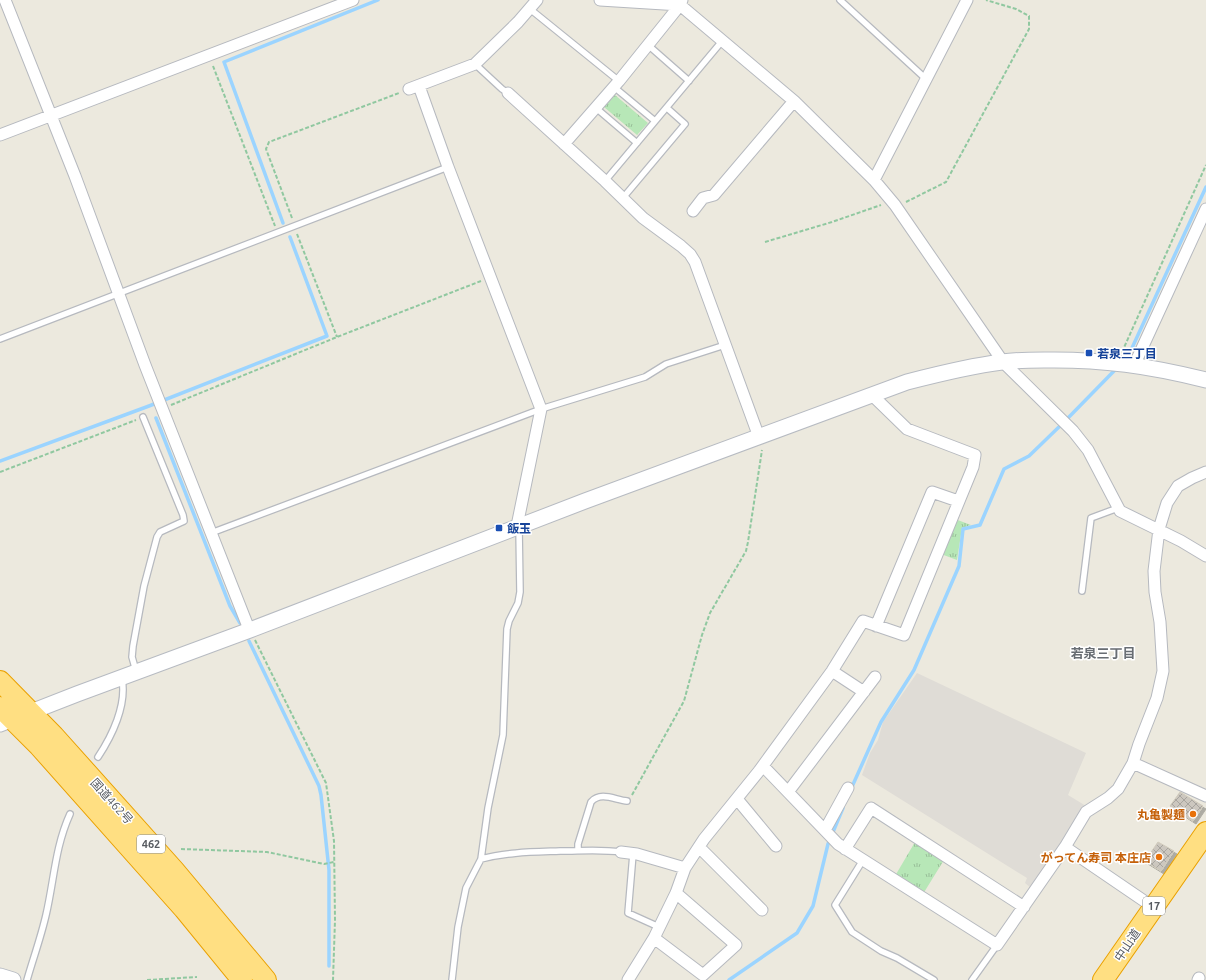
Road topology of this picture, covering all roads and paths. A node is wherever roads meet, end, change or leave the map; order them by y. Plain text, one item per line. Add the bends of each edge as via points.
1 (5, 0) edge
2 (353, 0) edge
3 (600, 0) edge
4 (840, 0) edge
5 (967, 0) edge
6 (986, 0) edge
7 (681, 3) edge
8 (534, 4) edge
9 (723, 40) junction
10 (648, 46) junction
11 (209, 55) junction
12 (475, 64) junction
13 (926, 79) junction
14 (689, 81) junction
15 (616, 84) junction
16 (414, 88) junction
17 (508, 93) joint
18 (794, 101) junction
19 (596, 108) junction
20 (667, 108) junction
21 (51, 116) junction
22 (655, 121) junction
23 (0, 135) edge
24 (637, 143) junction
25 (564, 144) junction
26 (1206, 165) edge
27 (448, 167) junction
28 (874, 180) junction
29 (605, 181) junction
30 (622, 199) junction
31 (894, 204) junction
32 (1206, 209) edge
33 (693, 211) dead end
34 (296, 226) junction
35 (278, 232) junction
36 (765, 242) dead end
37 (491, 277) junction
38 (118, 295) junction
39 (337, 337) junction
40 (0, 339) edge
41 (725, 345) junction
42 (1002, 362) junction
43 (1118, 362) junction
44 (1135, 364) junction
45 (1206, 380) edge
46 (870, 394) junction
47 (541, 409) junction
48 (162, 410) junction
49 (143, 417) joint
50 (759, 437) junction
51 (0, 472) edge
52 (1206, 472) edge
53 (958, 501) junction
54 (1118, 508) junction
55 (519, 528) junction
56 (1159, 529) junction
57 (211, 533) junction
58 (1206, 556) edge
59 (1082, 591) dead end
60 (876, 626) junction
61 (250, 630) junction
62 (832, 671) junction
63 (136, 672) junction
64 (121, 677) junction
65 (875, 677) dead end
66 (0, 681) edge
67 (864, 692) junction
68 (31, 712) junction
69 (4, 717) edge
70 (98, 758) dead end
71 (1133, 763) junction
72 (763, 766) junction
73 (848, 788) dead end
74 (788, 792) junction
75 (1206, 796) edge
76 (737, 799) junction
77 (627, 801) joint
78 (70, 814) dead end
79 (1206, 832) edge
80 (829, 835) junction
81 (776, 846) dead end
82 (699, 847) junction
83 (1065, 847) junction
84 (181, 849) dead end
85 (845, 849) junction
86 (578, 850) junction
87 (621, 852) joint
88 (632, 854) junction
89 (481, 859) junction
90 (863, 860) junction
91 (334, 862) junction
92 (685, 868) junction
93 (676, 893) junction
94 (1024, 907) junction
95 (1153, 907) junction
96 (762, 910) dead end
97 (659, 927) junction
98 (654, 938) junction
99 (997, 945) junction
100 (0, 976) edge
101 (197, 977) dead end
102 (13, 980) edge
103 (27, 980) edge
104 (147, 980) edge
105 (242, 980) edge
106 (266, 980) edge
107 (333, 980) edge
108 (452, 980) edge
109 (628, 980) edge
110 (934, 980) edge
111 (972, 980) edge
112 (1103, 980) edge

1 - 21 street
2 - 11 street
3 - 7 street
4 - 13 lane
5 - 13 street
6 - 31 path via 1016,9 1029,16 1029,29 946,182
7 - 9 street
7 - 10 street
8 - 12 street
8 - 15 lane
9 - 14 lane
9 - 18 street
10 - 14 lane
10 - 15 street
11 - 21 street
11 - 35 path
12 - 16 street
12 - 17 lane
13 - 28 street
14 - 20 lane
15 - 19 street
15 - 22 lane
16 - 27 street
16 - 34 path via 270,142 266,149
17 - 25 street
18 - 28 street
18 - 33 street via 714,195 703,198
19 - 24 lane
19 - 25 street
20 - 22 lane
20 - 30 lane via 685,124
21 - 23 street
21 - 38 street
22 - 24 lane
24 - 29 lane
25 - 29 street
26 - 43 path
27 - 34 lane
27 - 37 street
28 - 31 street
29 - 30 street
30 - 41 street via 690,254
31 - 36 path via 884,204
31 - 42 street
32 - 44 street
34 - 35 lane
34 - 39 path via 296,233
35 - 38 lane
37 - 39 path
37 - 47 street
38 - 40 lane
38 - 48 street
39 - 48 path
41 - 47 lane via 666,364 645,377
41 - 50 street
42 - 43 street
42 - 46 street via 941,373
42 - 54 street via 1073,431 1088,450
43 - 44 street
44 - 45 street
46 - 50 street
46 - 53 street via 907,429 975,455
47 - 55 street via 518,521
47 - 57 lane
48 - 57 street
49 - 51 path
49 - 63 lane via 184,521 160,532 156,537 133,646 132,657
50 - 55 street
50 - 77 path via 762,447 746,551 710,613 684,701 638,786
52 - 56 street via 1178,486 1167,503
53 - 60 street via 932,492
53 - 60 street via 904,635
54 - 56 street
54 - 59 lane via 1091,518
55 - 61 street
55 - 89 lane via 520,592 507,629 503,735 488,808
56 - 58 street
56 - 71 street via 1154,571 1162,671 1157,698
57 - 61 street
60 - 62 street via 863,621
61 - 63 street
61 - 91 path via 326,783 334,841
62 - 67 street
62 - 72 street
63 - 64 street
64 - 68 street
64 - 70 lane via 124,691 122,703 113,729
65 - 67 street
66 - 68 highway, 国道462号 / 462
67 - 74 street
68 - 69 street
68 - 106 highway, 国道462号 / 462 via 174,870
69 - 105 highway, 国道462号 / 462 via 39,746 184,909
71 - 75 street
71 - 83 street via 1118,788 1086,812
72 - 74 street
72 - 76 street
73 - 80 street
74 - 80 street
76 - 81 street
76 - 82 street
77 - 86 lane via 599,796 594,798
78 - 103 lane via 57,852 46,916
79 - 95 highway, 中山道 / 17
80 - 85 street
82 - 92 street
82 - 96 street
83 - 94 street
83 - 95 street
84 - 91 path via 267,852 324,864
85 - 90 street
85 - 94 street via 870,808
86 - 87 lane
86 - 89 lane via 511,853
87 - 88 street
88 - 92 street
88 - 97 lane via 628,913
89 - 108 lane via 466,888 458,927
90 - 99 street
90 - 110 lane via 835,905 852,932
91 - 107 path
92 - 93 street
93 - 97 street
93 - 98 street via 736,945 703,975
94 - 99 street
95 - 112 highway, 中山道 / 17
97 - 98 street
98 - 109 street
99 - 111 lane
100 - 102 street
101 - 104 path

